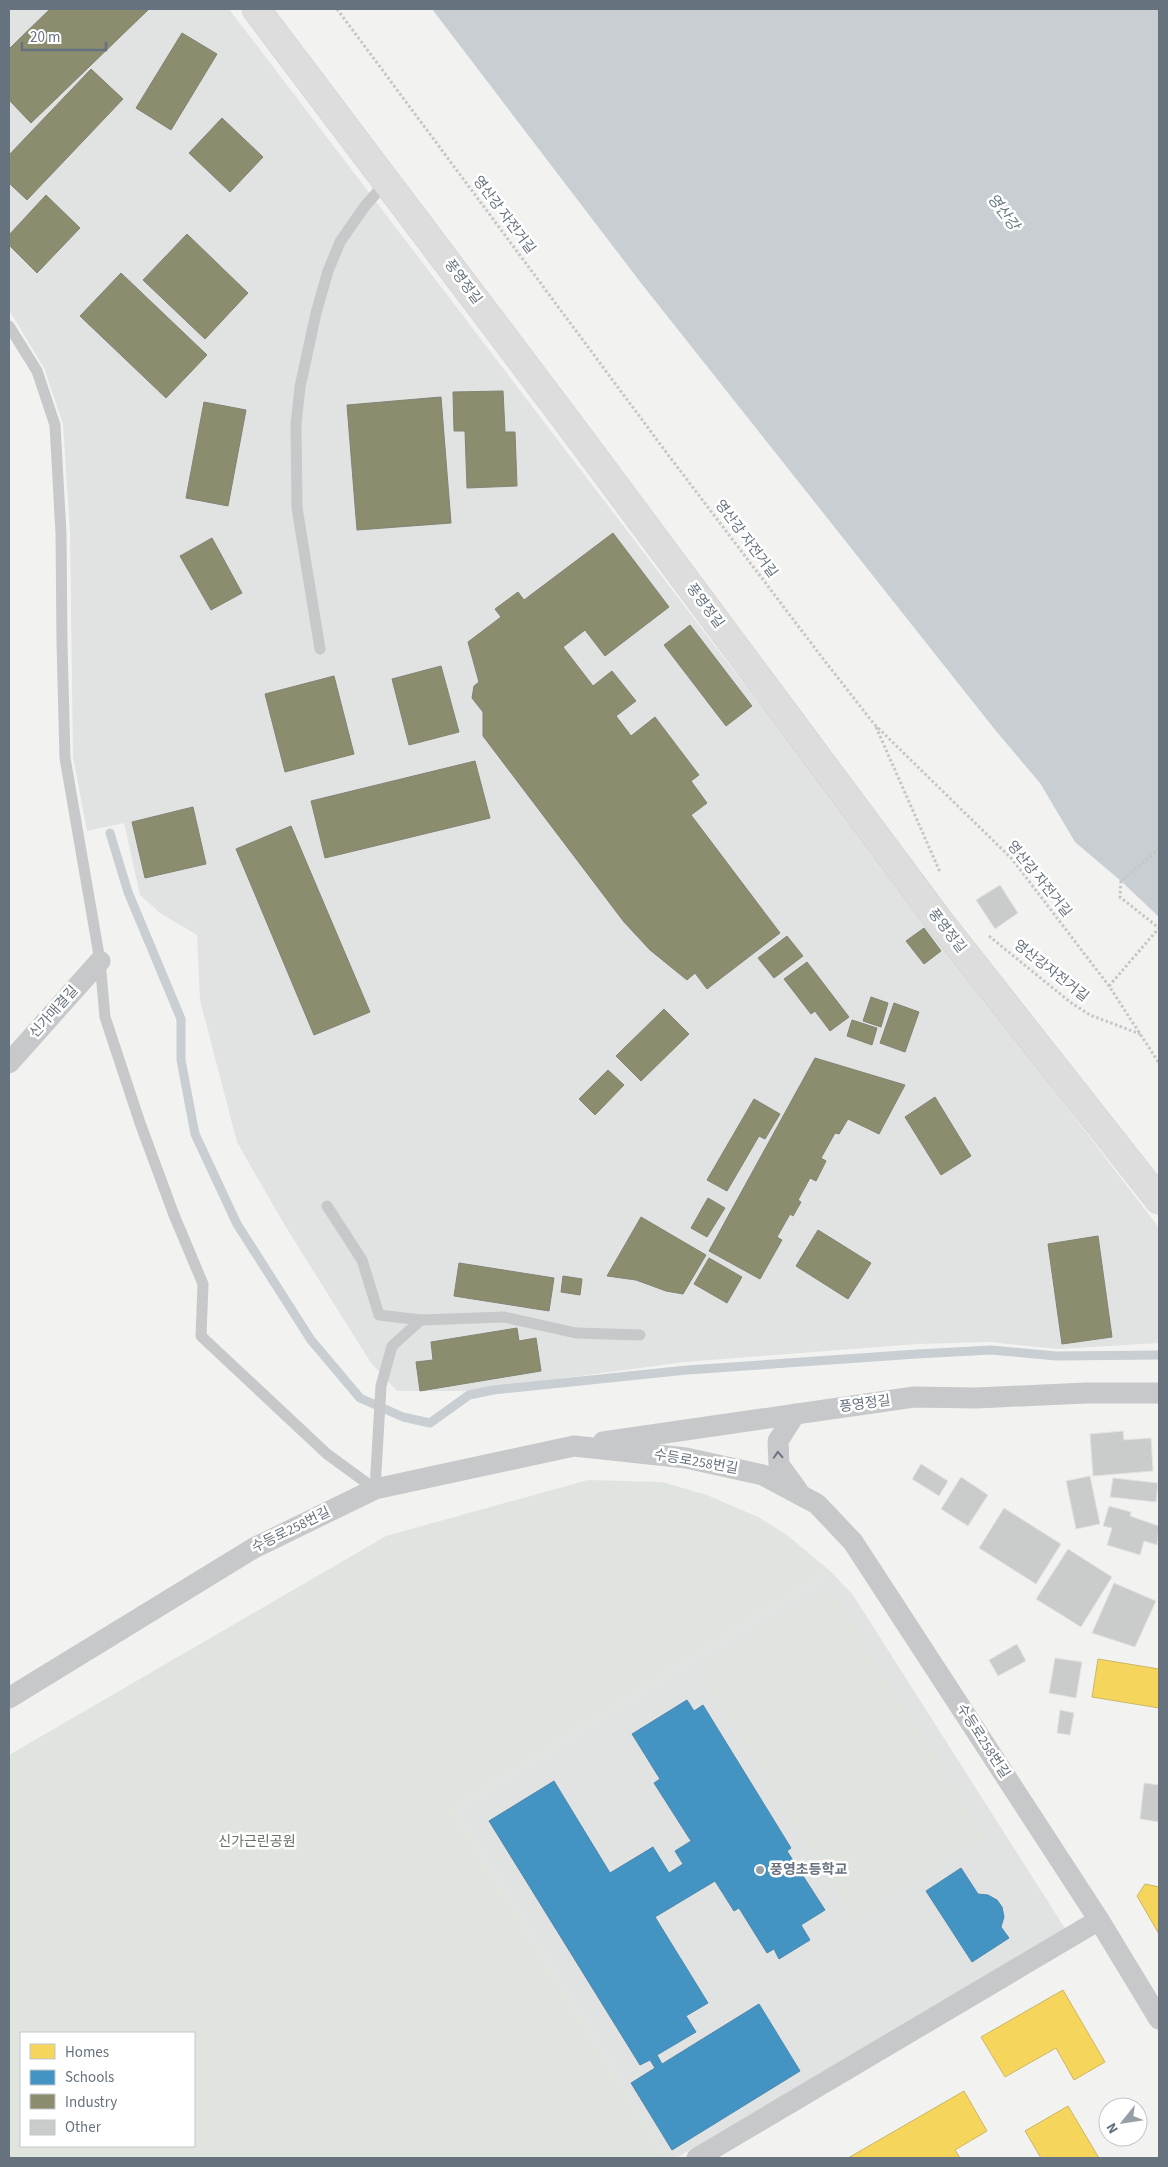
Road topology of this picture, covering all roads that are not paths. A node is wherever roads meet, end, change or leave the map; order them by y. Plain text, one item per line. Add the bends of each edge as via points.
1 (256, 9) edge
2 (387, 182) junction
3 (9, 326) edge
4 (320, 649) dead end
5 (100, 961) junction
6 (9, 1062) edge
7 (1159, 1200) edge
8 (327, 1206) dead end
9 (421, 1320) junction
10 (640, 1335) dead end
11 (1159, 1393) edge
12 (795, 1414) junction
13 (574, 1446) junction
14 (376, 1489) junction
15 (801, 1495) junction
16 (9, 1698) edge
17 (1099, 1920) junction
18 (1159, 2019) edge
19 (697, 2158) edge

1 - 2 street, 풍영정길
2 - 4 lane via 365,206 340,242 316,313 300,386 296,424 297,508
2 - 7 street, 풍영정길 via 940,922
3 - 5 lane via 37,372 55,426 61,533 65,758
5 - 6 street, 신가매결길
5 - 14 lane via 105,1017 140,1123 203,1284 201,1336 327,1454
8 - 9 lane via 362,1260 379,1315
9 - 10 lane via 504,1317 576,1333
9 - 14 lane via 392,1346 382,1386
11 - 12 street, 풍영정길 via 986,1398 914,1396
12 - 13 street, 풍영정길
15 -> 12 street via 779,1465 778,1441
13 - 14 street, 수등로258번길
13 - 15 street, 수등로258번길 via 686,1458 753,1472
14 - 16 street, 수등로258번길 via 254,1548
15 - 17 street, 수등로258번길 via 817,1504 853,1542
17 - 18 street, 수등로258번길
17 - 19 street

